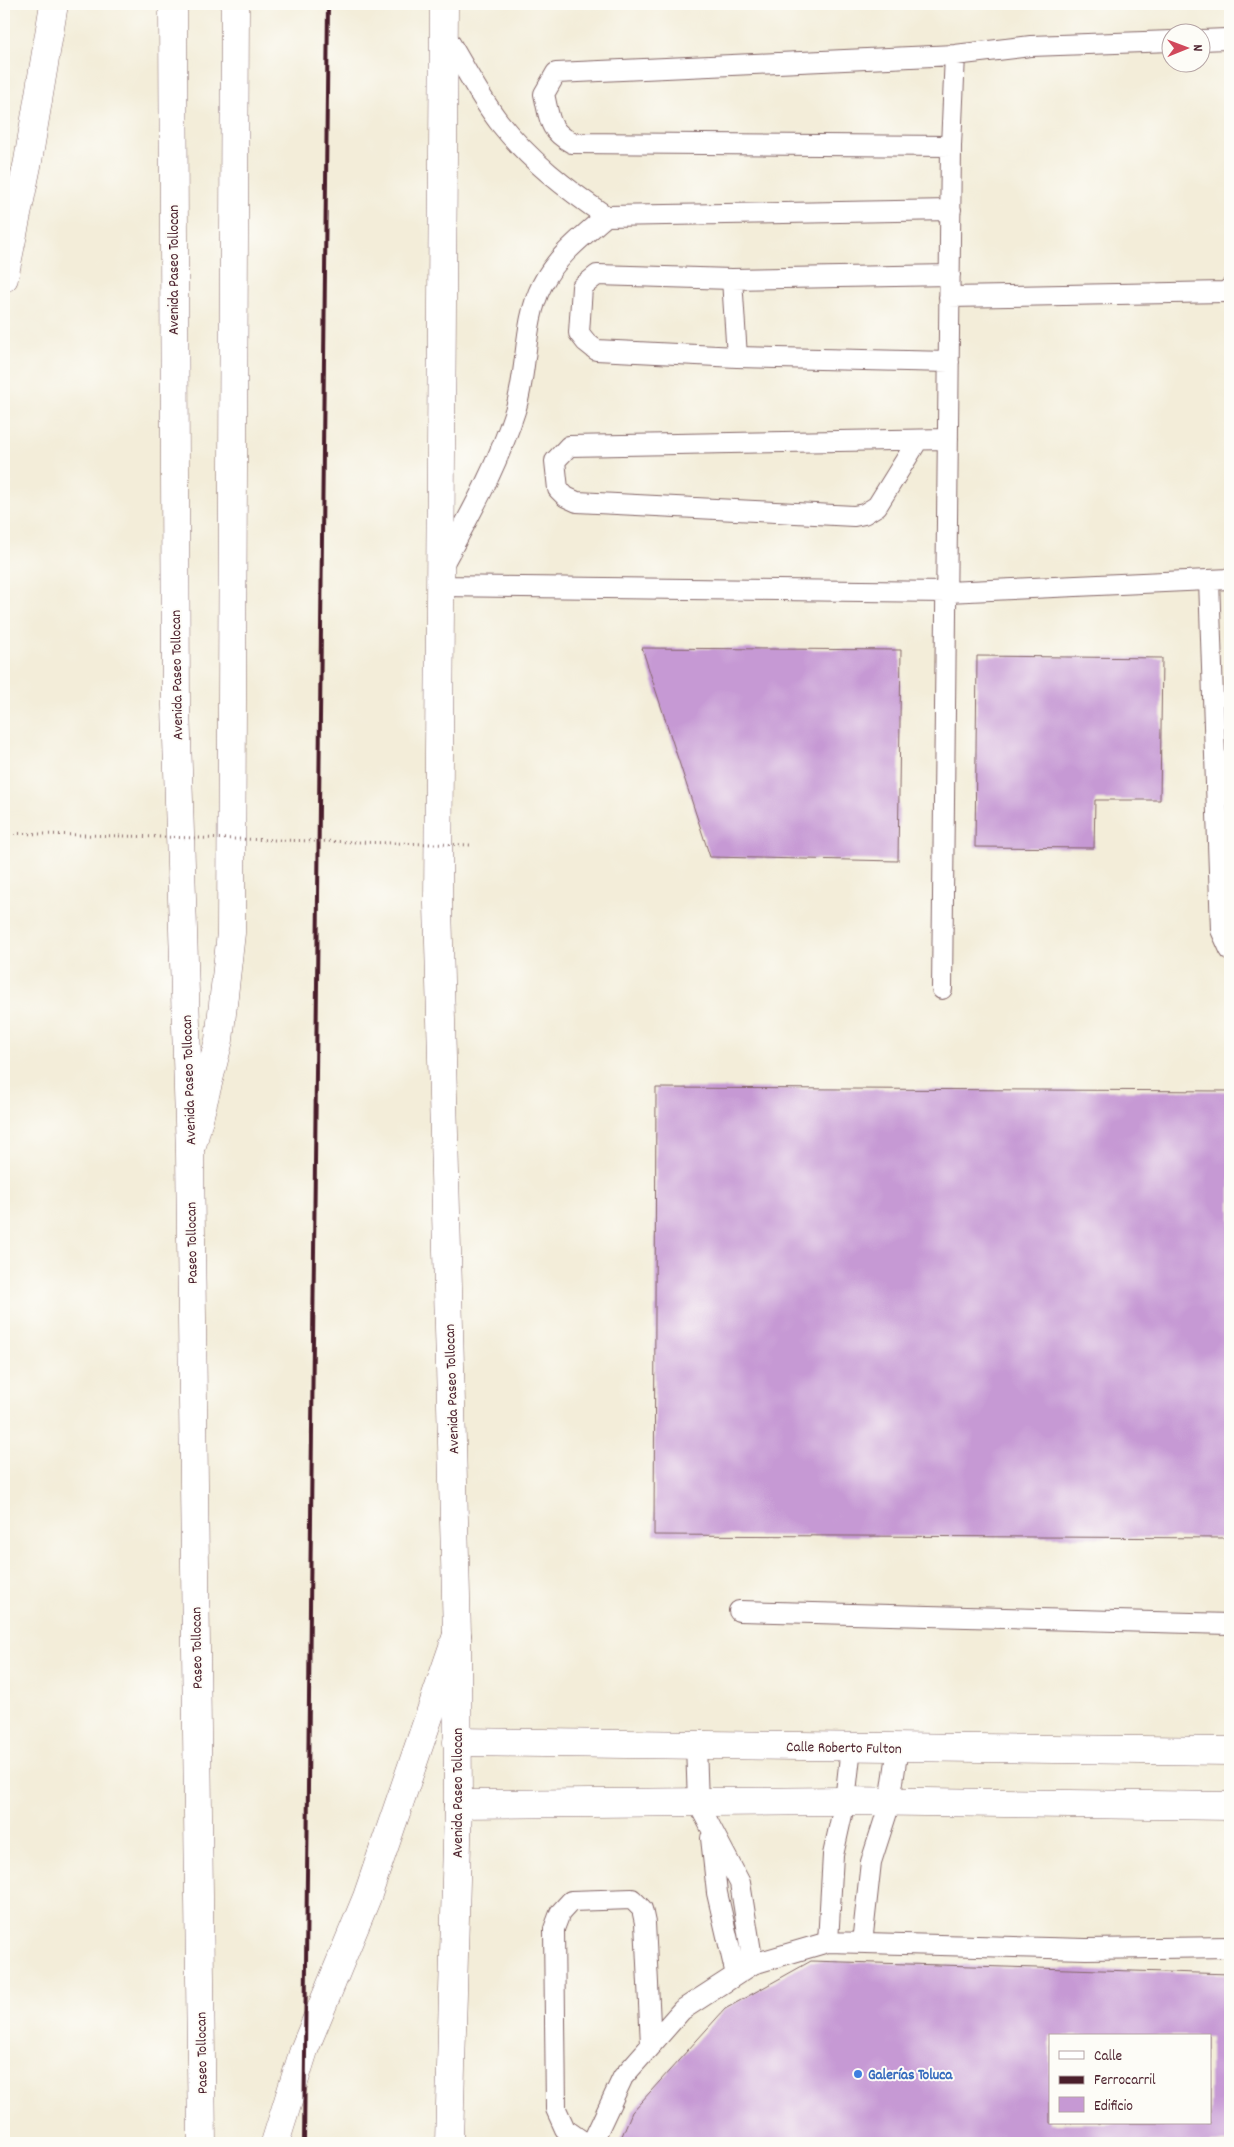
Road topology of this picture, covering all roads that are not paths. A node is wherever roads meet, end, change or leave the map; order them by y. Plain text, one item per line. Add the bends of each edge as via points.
1 (54, 4) edge
2 (173, 4) edge
3 (235, 4) edge
4 (444, 4) edge
5 (444, 33) junction
6 (1212, 40) edge
7 (1162, 41) edge
8 (1230, 42) edge
9 (955, 55) junction
10 (951, 146) junction
11 (950, 210) junction
12 (606, 216) junction
13 (950, 275) junction
14 (4, 278) edge
15 (732, 279) junction
16 (1230, 288) edge
17 (950, 297) junction
18 (738, 357) junction
19 (949, 362) junction
20 (948, 439) junction
21 (918, 440) junction
22 (440, 578) junction
23 (1230, 579) edge
24 (1209, 580) junction
25 (947, 592) junction
26 (1230, 950) edge
27 (942, 989) dead end
28 (190, 1153) junction
29 (740, 1611) dead end
30 (1230, 1624) edge
31 (457, 1635) junction
32 (457, 1742) junction
33 (696, 1745) junction
34 (851, 1747) junction
35 (898, 1747) junction
36 (1230, 1751) edge
37 (845, 1801) junction
38 (698, 1803) junction
39 (890, 1803) junction
40 (458, 1804) junction
41 (1230, 1806) edge
42 (828, 1942) junction
43 (862, 1943) junction
44 (1230, 1946) edge
45 (744, 1970) junction
46 (651, 2044) junction
47 (202, 2143) edge
48 (274, 2143) edge
49 (449, 2143) edge
50 (586, 2143) edge
51 (592, 2143) edge

1 - 14 main road via 28,162
2 - 28 main road, Avenida Paseo Tollocan via 176,706
3 - 28 main road, Avenida Paseo Tollocan via 232,933 219,1040
4 - 5 main road, Avenida Paseo Tollocan
5 - 12 lane via 498,121 530,157 566,189
5 - 22 main road, Avenida Paseo Tollocan
6 - 8 lane
7 - 9 lane via 1031,46
9 - 10 lane
9 - 10 lane via 556,73 544,94 551,127 572,143
10 - 11 lane
11 - 12 lane
11 - 13 lane
12 - 22 lane via 562,255 541,286 516,408 503,448
13 - 15 lane
13 - 17 lane
15 - 18 lane
15 - 18 lane via 597,275 582,287 579,333 596,350
16 - 17 lane via 1225,292
17 - 19 lane
18 - 19 lane
19 - 20 lane
20 - 21 lane
20 - 25 lane
21 - 21 lane via 876,506 854,516 577,502 558,489 555,461 568,446
22 - 25 lane
22 - 31 main road, Avenida Paseo Tollocan via 438,904
23 - 24 lane
24 - 25 lane
24 - 26 lane via 1221,930
25 - 27 lane
28 - 47 main road, Paseo Tollocan
29 - 30 lane
31 - 32 main road, Avenida Paseo Tollocan
31 - 48 main road via 367,1897 304,2050
32 - 33 main road, Calle Roberto Fulton
32 - 40 main road, Avenida Paseo Tollocan
33 - 34 main road, Calle Roberto Fulton
33 - 38 lane
34 - 35 main road, Calle Roberto Fulton
34 - 37 lane
35 - 36 main road, Calle Roberto Fulton
35 - 39 lane
37 - 38 main road
37 - 39 main road
37 - 42 lane via 832,1855
38 - 40 main road
38 - 45 lane via 740,1883
39 - 41 main road
39 - 43 lane via 871,1862
40 - 49 main road, Avenida Paseo Tollocan
42 - 43 lane
42 - 45 lane
43 - 44 lane via 1086,1949
45 - 46 lane via 682,2010
46 - 50 lane via 642,1909 632,1899 571,1902 560,1913 554,1929 556,2109 565,2129
46 - 51 lane via 623,2076

